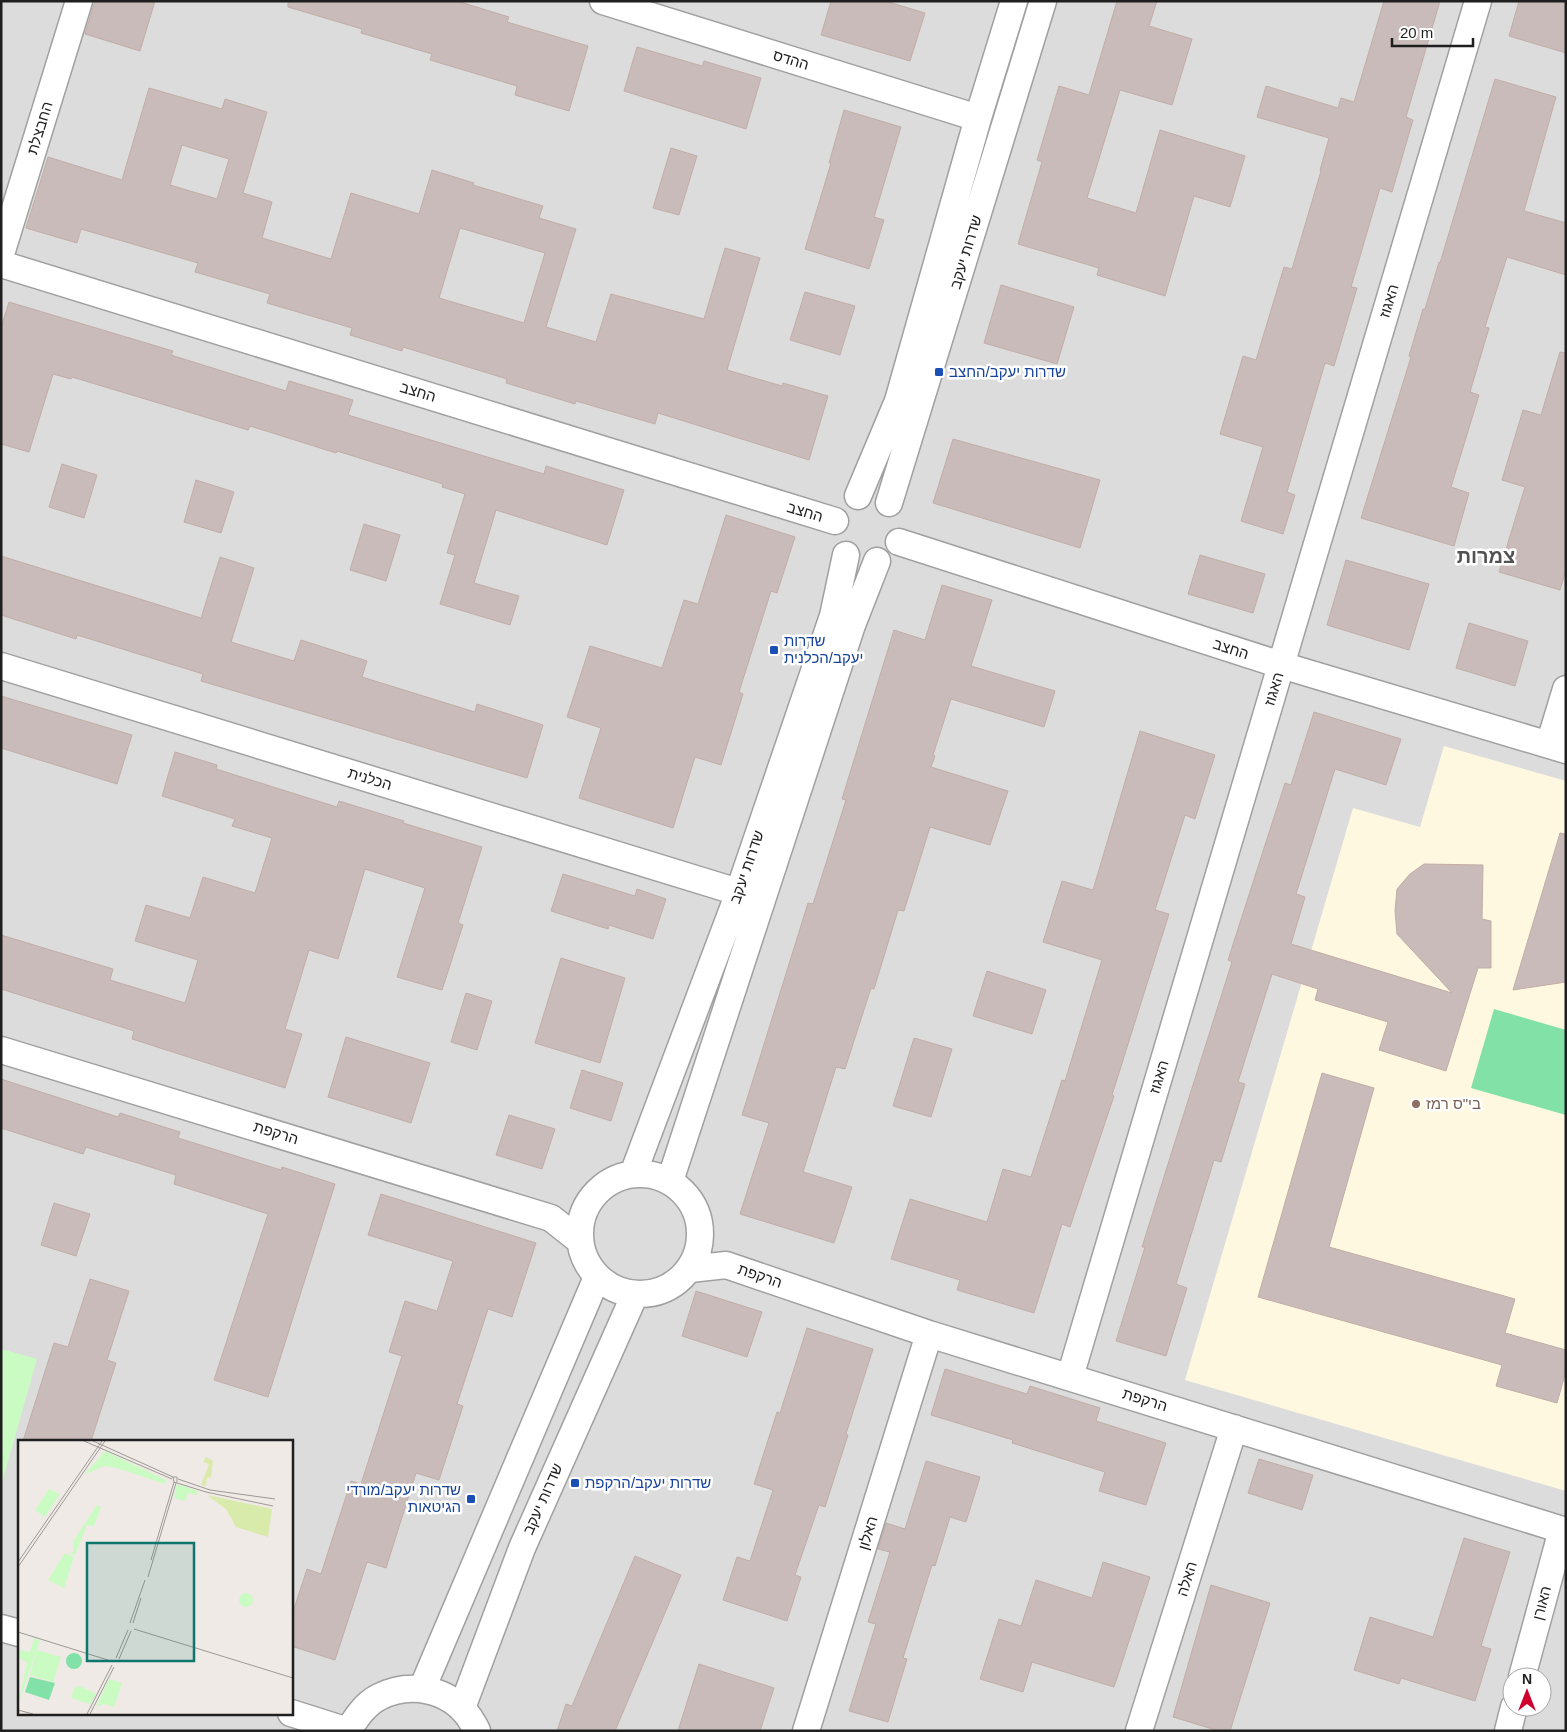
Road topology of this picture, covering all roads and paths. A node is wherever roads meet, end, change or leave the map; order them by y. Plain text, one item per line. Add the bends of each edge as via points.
1 (79, 1) edge
2 (603, 1) edge
3 (1014, 1) edge
4 (1043, 1) edge
5 (1478, 1) edge
6 (978, 118) junction
7 (1, 254) edge
8 (1, 264) edge
9 (858, 496) junction
10 (889, 503) junction
11 (835, 521) junction
12 (899, 542) junction
13 (846, 555) junction
14 (877, 561) junction
15 (1281, 665) junction
16 (1, 666) edge
17 (1566, 689) edge
18 (1557, 747) edge
19 (738, 892) junction
20 (1, 1050) edge
21 (633, 1174) junction
22 (670, 1181) junction
23 (587, 1204) junction
24 (551, 1218) junction
25 (700, 1240) junction
26 (580, 1241) junction
27 (726, 1264) junction
28 (690, 1268) junction
29 (597, 1277) junction
30 (635, 1294) junction
31 (929, 1334) junction
32 (1070, 1377) junction
33 (1234, 1428) junction
34 (1564, 1530) edge
35 (1, 1628) edge
36 (18, 1633) edge
37 (1525, 1667) edge
38 (422, 1689) junction
39 (462, 1708) junction
40 (288, 1714) edge
41 (292, 1714) edge
42 (1512, 1717) edge
43 (279, 1731) edge
44 (348, 1731) edge
45 (477, 1731) edge
46 (806, 1731) edge
47 (1140, 1731) edge
48 (1508, 1731) edge

1 - 7 street, החבצלת
2 - 6 street, ההדס
3 - 6 street, שדרות יעקב
4 - 10 street, שדרות יעקב
5 - 15 street, האגוז
6 - 9 street, שדרות יעקב via 898,401
8 - 11 street, החצב
9 - 10 street via 869,495
9 - 11 street via 843,505
10 - 12 street via 900,521
11 - 13 street via 836,540
12 - 14 street via 886,557
12 - 15 street, החצב
13 - 14 street via 855,560
13 - 19 street, שדרות יעקב via 833,616
14 - 22 street, שדרות יעקב via 852,625
15 - 18 street, החצב
15 - 32 street, האגוז
16 - 19 street, הכלנית
17 - 18 street
19 - 21 street, שדרות יעקב
20 - 24 street, הרקפת
21 - 22 street via 652,1174
21 - 23 street via 615,1178 599,1189
22 - 25 street via 686,1192 696,1208
23 - 24 street
23 - 26 street via 580,1222
24 - 26 street, הרקפת
25 - 27 street, הרקפת
25 - 28 street
26 - 29 street via 585,1260
27 - 28 street, הרקפת
27 - 31 street, הרקפת
28 - 30 street via 676,1283 656,1292
29 - 30 street via 615,1289
29 - 38 street
30 - 39 street, שדרות יעקב via 522,1548
31 - 32 street, הרקפת
31 - 46 street, האלון
32 - 33 street, הרקפת
33 - 34 street, הרקפת
33 - 47 street, האלה
34 - 37 street, האורן
35 - 36 street
38 - 39 street via 444,1695
38 - 44 street via 400,1689 378,1697 361,1711
39 - 45 street
40 - 43 street
41 - 44 street
42 - 48 street

